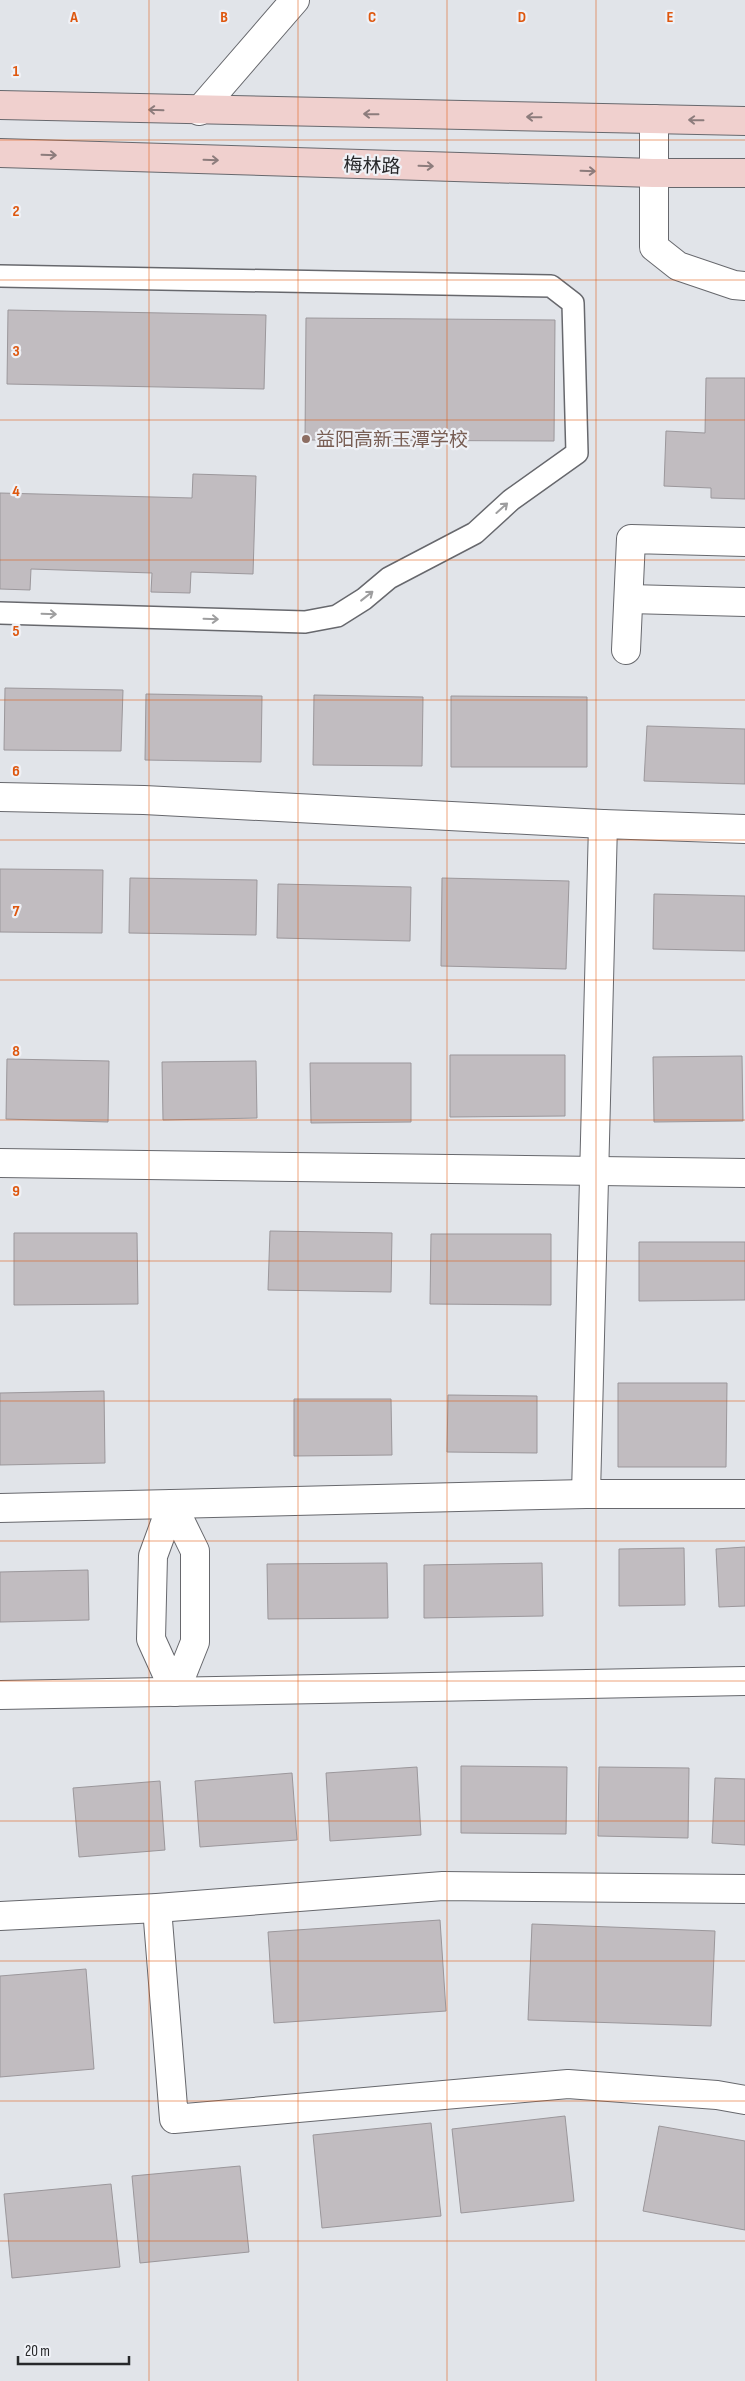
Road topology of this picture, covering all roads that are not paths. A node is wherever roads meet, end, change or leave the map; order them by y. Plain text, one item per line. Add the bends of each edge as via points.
1 (295, 0) edge
2 (0, 105) edge
3 (199, 111) junction
4 (654, 120) junction
5 (745, 121) edge
6 (0, 153) edge
7 (653, 173) junction
8 (745, 173) edge
9 (0, 276) edge
10 (745, 286) edge
11 (745, 542) edge
12 (629, 599) junction
13 (745, 602) edge
14 (0, 613) edge
15 (626, 650) dead end
16 (0, 797) edge
17 (603, 824) junction
18 (745, 829) edge
19 (0, 1163) edge
20 (594, 1170) junction
21 (745, 1172) edge
22 (586, 1494) junction
23 (745, 1494) edge
24 (172, 1504) junction
25 (0, 1508) edge
26 (745, 1681) edge
27 (176, 1692) junction
28 (0, 1695) edge
29 (745, 1889) edge
30 (157, 1908) junction
31 (0, 1916) edge
32 (745, 2100) edge

1 - 3 street
3 -> 2 street
4 -> 3 street
5 -> 4 street
4 - 7 street
6 -> 7 street, 梅林路
7 - 8 street, 梅林路
7 - 10 street via 654,248 678,266
14 -> 9 lane via 305,622 337,616 389,578 475,533 511,500 577,453 573,303 551,286
11 - 12 street via 632,539
12 - 13 street
12 - 15 street
16 - 17 street via 144,800
17 - 18 street
17 - 20 street
19 - 20 street
20 - 21 street
20 - 22 street
22 - 23 street
22 - 24 street
24 - 25 street
24 - 27 street via 195,1551 195,1642
24 - 27 street via 153,1556 151,1639
26 - 27 street
27 - 28 street
29 - 30 street via 443,1886
30 - 31 street
30 - 32 street via 174,2119 568,2084

